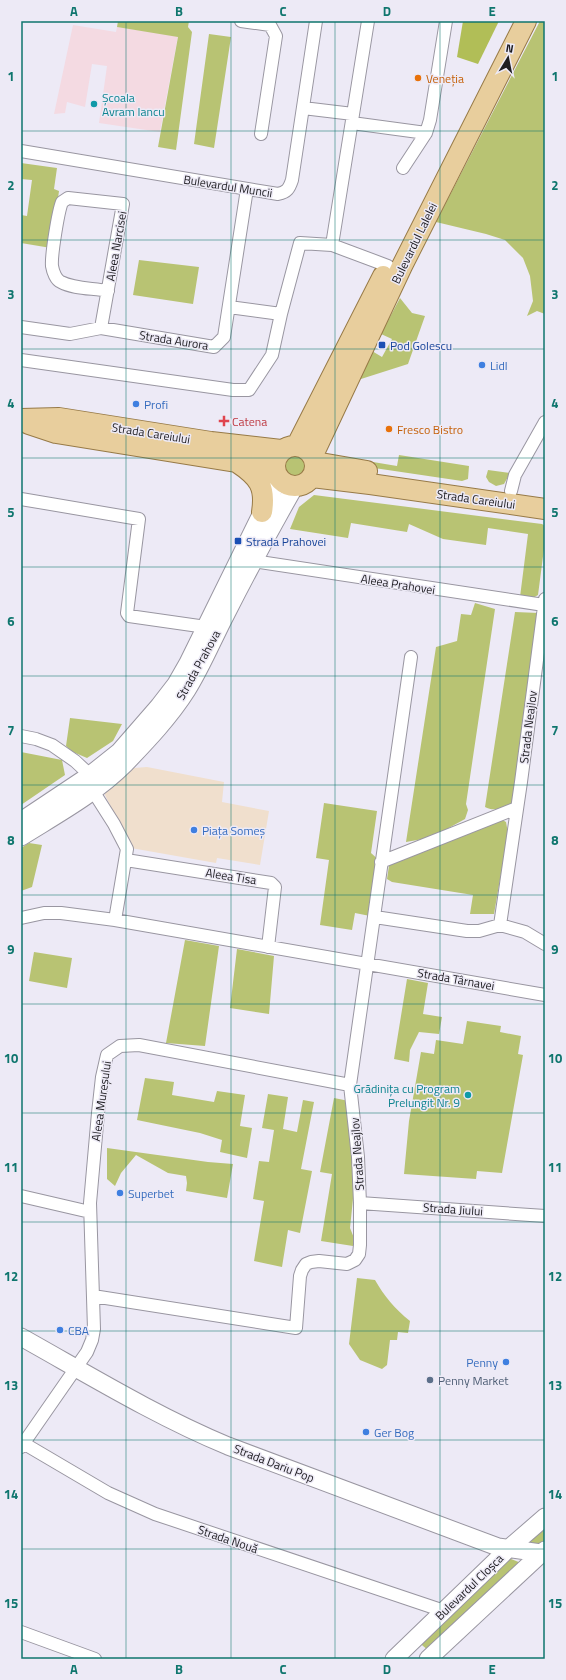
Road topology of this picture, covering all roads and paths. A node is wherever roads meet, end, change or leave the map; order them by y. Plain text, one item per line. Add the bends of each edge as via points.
1 (242, 21) edge
2 (316, 21) edge
3 (368, 21) edge
4 (446, 21) edge
5 (517, 25) edge
6 (303, 108) junction
7 (352, 119) junction
8 (426, 133) junction
9 (261, 134) dead end
10 (21, 151) edge
11 (403, 168) dead end
12 (247, 188) junction
13 (332, 245) junction
14 (388, 266) junction
15 (108, 290) junction
16 (229, 307) junction
17 (281, 314) junction
18 (21, 327) edge
19 (101, 328) junction
20 (21, 360) edge
21 (21, 420) edge
22 (545, 422) edge
23 (327, 425) junction
24 (236, 462) junction
25 (296, 465) junction
26 (356, 469) junction
27 (511, 492) junction
28 (545, 497) edge
29 (21, 499) edge
30 (545, 509) edge
31 (262, 512) junction
32 (253, 561) junction
33 (544, 602) edge
34 (206, 627) junction
35 (411, 657) dead end
36 (21, 736) edge
37 (91, 783) junction
38 (517, 808) junction
39 (21, 821) edge
40 (21, 837) edge
41 (126, 860) junction
42 (381, 862) junction
43 (375, 917) junction
44 (21, 918) edge
45 (115, 920) junction
46 (500, 925) junction
47 (545, 944) edge
48 (268, 947) junction
49 (367, 964) junction
50 (545, 995) edge
51 (350, 1085) junction
52 (21, 1196) edge
53 (360, 1203) junction
54 (90, 1212) junction
55 (545, 1216) edge
56 (93, 1296) junction
57 (21, 1337) edge
58 (76, 1368) junction
59 (22, 1445) edge
60 (545, 1517) edge
61 (508, 1549) junction
62 (543, 1552) edge
63 (444, 1611) junction
64 (21, 1632) edge
65 (95, 1659) edge
66 (394, 1659) edge
67 (429, 1659) edge

1 - 9 street via 270,26 276,36
2 - 6 street, Bulevardul Muncii
3 - 7 street
4 - 8 street via 435,94
5 - 14 main road, Bulevardul Lalelei
5 - 23 main road, Bulevardul Lalelei
6 - 7 street
6 - 12 street, Bulevardul Muncii via 290,188 278,194
7 - 8 street
7 - 13 street
8 - 11 street
10 - 12 street, Bulevardul Muncii
12 - 16 street, Strada Aurora
13 - 14 street
13 - 17 street via 300,243
14 - 25 main road, Bulevardul Lalelei
15 - 15 street, Aleea Narcisei via 71,285 60,282 56,276 52,262 58,217 62,202 68,198 123,204
15 - 19 street, Aleea Narcisei
16 - 17 street
16 - 19 street, Strada Aurora via 224,337 214,347
17 - 20 street via 272,355 249,390 233,390
18 - 19 street, Strada Aurora via 70,334
21 - 24 main road, Strada Careiului via 56,433
21 - 25 main road, Strada Careiului via 59,418 204,441
22 - 27 street via 515,475
23 - 25 main road, Bulevardul Lalelei
23 - 26 main road via 328,439 333,450
24 - 25 main road, Strada Careiului
24 - 31 main road via 251,471 261,486
25 - 26 main road, Strada Careiului
25 - 30 main road, Strada Careiului via 370,484
25 - 31 street, Strada Prahova
25 - 32 street, Strada Prahova
26 - 27 main road, Strada Careiului
27 - 28 main road, Strada Careiului
29 - 34 street via 139,519 127,613 129,616
31 - 34 street, Strada Prahova
32 - 33 street, Aleea Prahovei
32 - 37 street, Strada Prahova via 199,669 170,714 124,764
33 - 38 street, Strada Neajlov
34 - 37 street, Strada Prahova via 184,670 160,706
35 - 42 street, Strada Neajlov
36 - 37 street via 52,745 75,761
37 - 39 street, Strada Prahova
37 - 40 street, Strada Prahova
37 - 41 street via 127,849
38 - 42 street
38 - 46 street, Strada Neajlov
41 - 45 street
41 - 48 street, Aleea Tisa via 271,883 275,887
42 - 43 street, Strada Neajlov
43 - 46 street via 467,931 480,931
43 - 49 street, Strada Neajlov
44 - 45 street via 44,913 61,913
45 - 48 street
46 - 47 street via 525,932
48 - 49 street
49 - 50 street, Strada Târnavei
49 - 51 street, Strada Neajlov
51 - 53 street, Strada Neajlov
51 - 54 street, Aleea Mureșului via 139,1045 120,1046 107,1055 102,1077
52 - 54 street
53 - 55 street, Strada Jiului
53 - 56 street, Strada Neajlov via 359,1254 355,1260 347,1264 319,1261 306,1264 302,1270 296,1328
54 - 56 street, Aleea Mureșului
56 - 58 street, Aleea Mureșului via 92,1340
57 - 58 street, Strada Dariu Pop
58 - 59 street, Aleea Mureșului
58 - 61 street, Strada Dariu Pop via 215,1441
59 - 63 street, Strada Nouă via 140,1508
60 - 61 street, Bulevardul Cloșca
61 - 62 street, Strada Dariu Pop
61 - 63 street, Bulevardul Cloșca
62 - 67 street, Bulevardul Cloșca
63 - 66 street, Bulevardul Cloșca
64 - 65 street

